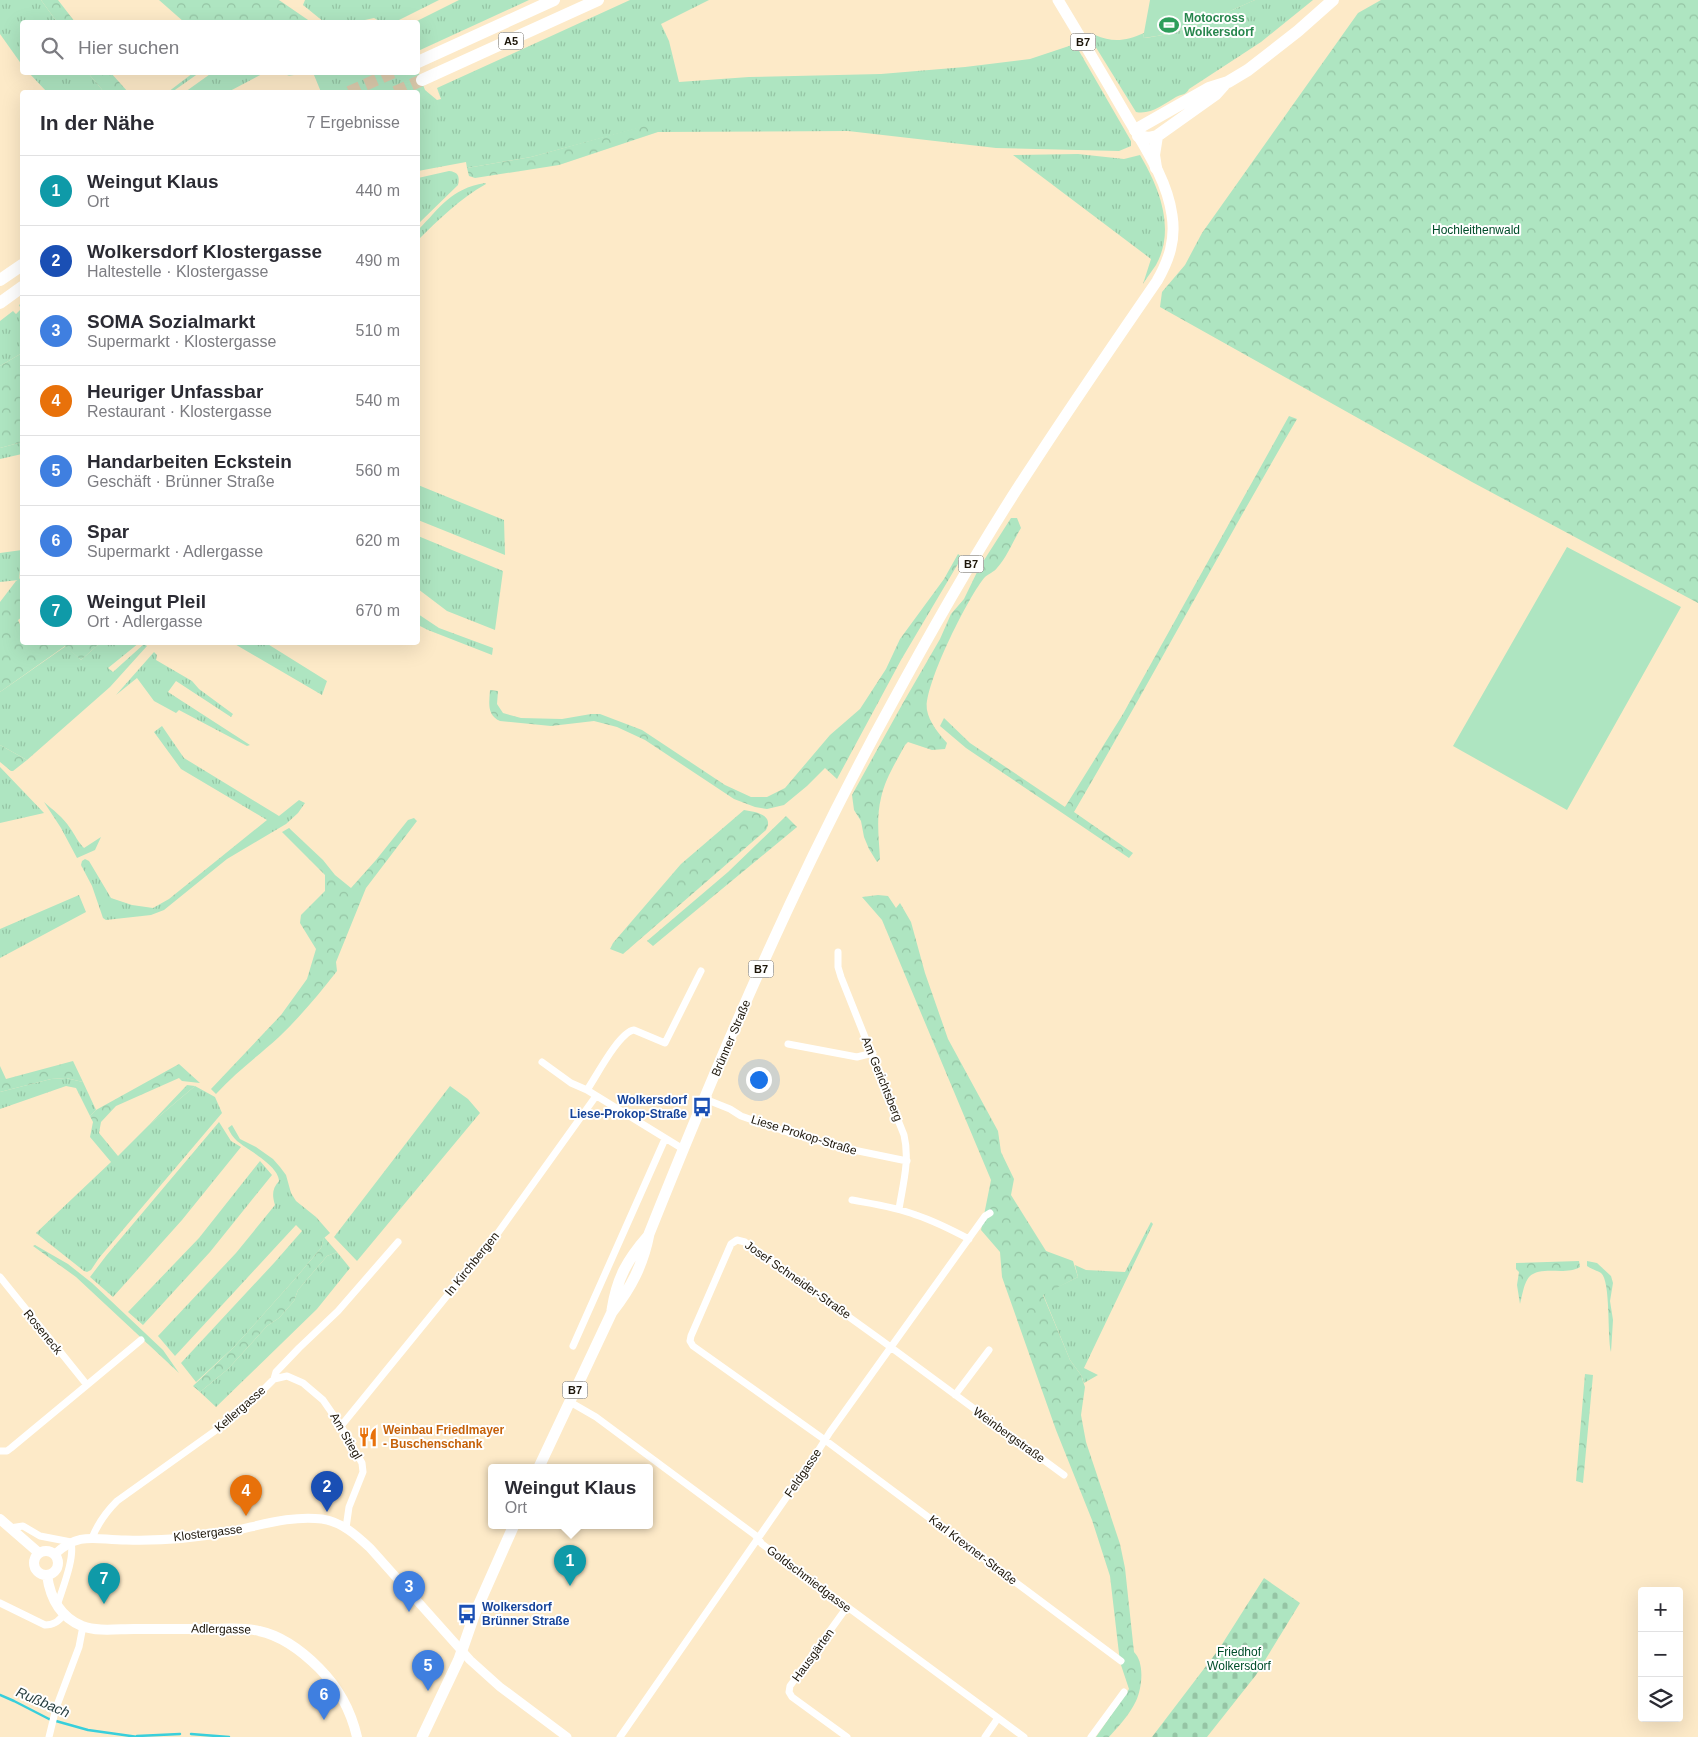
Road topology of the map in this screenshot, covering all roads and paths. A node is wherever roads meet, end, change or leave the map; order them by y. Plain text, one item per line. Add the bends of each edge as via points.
1 (554, 0) edge
2 (598, 0) edge
3 (1058, 0) edge
4 (1333, 0) edge
5 (420, 61) edge
6 (422, 80) tunnel mouth
7 (1228, 82) junction
8 (1136, 133) junction
9 (1156, 136) junction
10 (1156, 168) junction
11 (20, 266) edge
12 (0, 280) edge
13 (20, 288) edge
14 (0, 303) edge
15 (838, 952) dead end
16 (701, 971) dead end
17 (788, 1044) dead end
18 (872, 1053) junction
19 (542, 1062) dead end
20 (587, 1090) junction
21 (596, 1096) junction
22 (705, 1099) junction
23 (665, 1139) junction
24 (683, 1149) junction
25 (907, 1161) junction
26 (852, 1200) dead end
27 (899, 1209) junction
28 (990, 1213) dead end
29 (969, 1239) junction
30 (398, 1242) dead end
31 (0, 1277) edge
32 (141, 1340) dead end
33 (572, 1346) dead end
34 (891, 1348) junction
35 (988, 1350) dead end
36 (274, 1379) junction
37 (87, 1385) junction
38 (955, 1395) junction
39 (570, 1402) junction
40 (341, 1426) junction
41 (825, 1440) junction
42 (0, 1451) edge
43 (540, 1464) edge
44 (1064, 1475) dead end
45 (0, 1519) edge
46 (10, 1528) junction
47 (346, 1528) junction
48 (512, 1529) edge
49 (92, 1538) junction
50 (758, 1538) junction
51 (72, 1542) junction
52 (39, 1553) junction
53 (55, 1554) junction
54 (47, 1575) junction
55 (0, 1603) edge
56 (847, 1607) junction
57 (61, 1610) junction
58 (83, 1626) junction
59 (462, 1649) junction
60 (1121, 1661) dead end
61 (1124, 1692) dead end
62 (998, 1718) junction
63 (50, 1733) edge
64 (357, 1737) edge
65 (422, 1737) edge
66 (566, 1737) edge
67 (620, 1737) edge
68 (847, 1737) edge
69 (985, 1737) edge
70 (1024, 1737) edge
71 (1091, 1737) edge

1 - 5 highway, A5
2 - 6 highway, A5
3 - 8 main road, B7
4 - 7 highway via 1277,48
7 - 8 highway via 1209,88
7 - 9 highway
8 - 9 highway via 1148,138
8 - 10 main road, B7
9 - 10 highway
10 - 22 main road, Brünner Straße / B7 via 1167,194 1173,222 1170,252 1164,268 1031,468 918,655 809,863
11 - 12 highway
13 - 14 highway
15 - 18 street, Am Gerichtsberg via 841,976
16 - 20 street via 665,1043 630,1031
17 - 18 street via 857,1057
18 - 25 street, Am Gerichtsberg via 904,1134
19 - 20 street via 571,1083
20 - 21 street
21 - 23 street
21 - 40 street, In Kirchbergen via 495,1237
22 - 24 main road, Brünner Straße / B7
22 - 25 street, Liese Prokop-Straße via 793,1134
23 - 24 street
23 - 33 street
24 - 39 main road, Brünner Straße / B7 via 649,1234 638,1274 612,1312
25 - 27 street, Am Gerichtsberg
26 - 27 street
27 - 29 street
28 - 29 street, Feldgasse
29 - 34 street, Feldgasse
30 - 36 street, Kellergasse via 338,1311 276,1372
31 - 37 street, Roseneck
32 - 37 street
34 - 38 street, Weinbergstraße
34 - 41 street, Feldgasse
34 - 41 street, Josef Schneider-Straße via 745,1242 737,1240 731,1244 690,1341
35 - 38 street
36 - 40 street, Am Stiegl via 286,1376 302,1383 322,1400
36 - 49 street, Kellergasse via 226,1423 117,1501 105,1513
37 - 42 street via 11,1448
38 - 44 street, Weinbergstraße
39 - 43 main road, Brünner Straße / B7
39 - 50 street, Goldschmiedgasse via 596,1417
40 - 47 street, Am Stiegl via 363,1469 349,1507
41 - 50 street, Feldgasse
41 - 60 street, Karl Krexner-Straße
45 - 46 main road
46 - 51 street via 23,1526 40,1536
46 - 52 main road
47 - 49 street, Klostergasse via 331,1521 303,1518 213,1535 126,1540
47 - 59 street, Klostergasse via 370,1548
48 - 59 main road
49 - 51 street, Klostergasse
50 - 56 street, Goldschmiedgasse
50 - 67 street, Feldgasse
51 - 53 street, Klostergasse
51 - 57 street
52 - 53 main road via 49,1551
52 - 54 main road via 34,1561 35,1567
53 - 54 main road via 58,1567
54 - 57 main road via 50,1592
55 - 57 street via 45,1625 58,1622
56 - 62 street, Goldschmiedgasse
56 - 68 street, Hausgärten via 790,1686 789,1692
57 - 58 main road, Adlergasse
58 - 63 street
58 - 64 main road, Adlergasse via 101,1629 245,1629 269,1634 296,1648 330,1679 345,1703
59 - 65 main road
59 - 66 street, Klostergasse via 500,1687
61 - 71 street
62 - 69 street
62 - 70 street, Goldschmiedgasse

